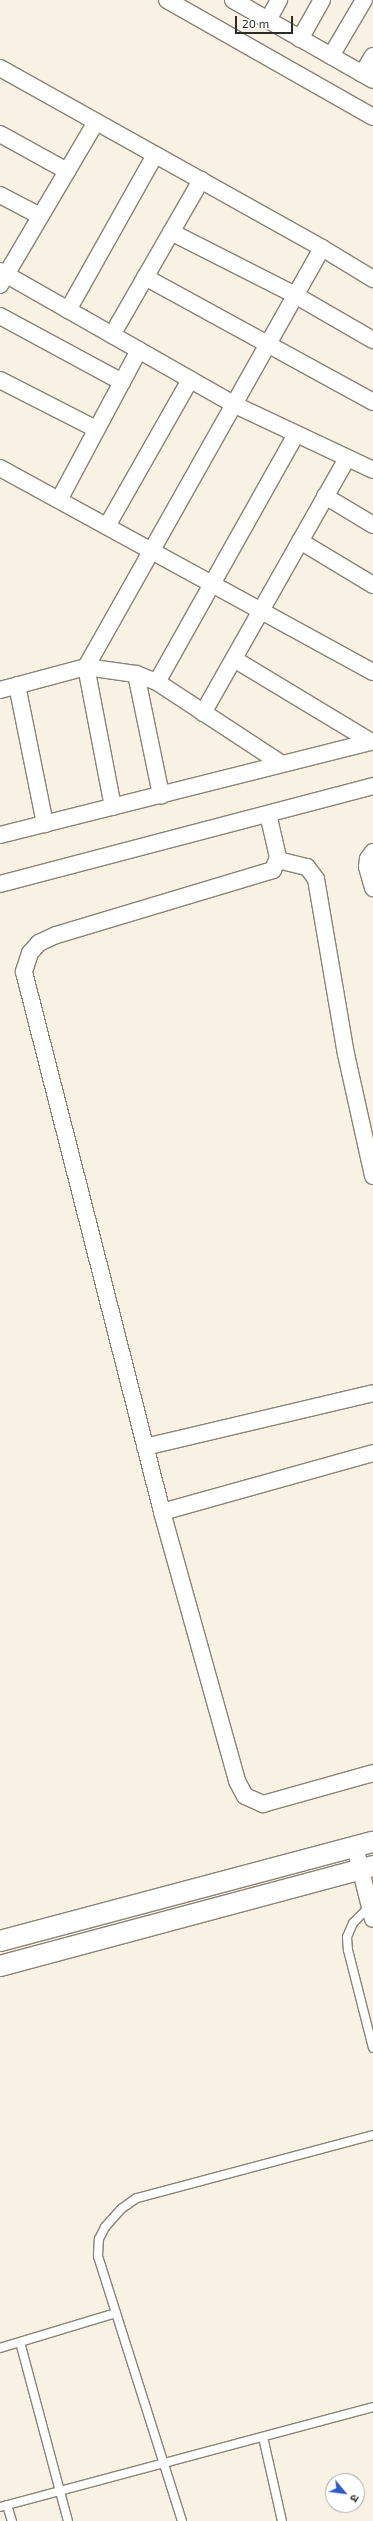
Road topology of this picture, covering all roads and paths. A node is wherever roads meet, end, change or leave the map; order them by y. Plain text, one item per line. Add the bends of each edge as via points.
1 (167, 0) edge
2 (234, 0) edge
3 (279, 0) edge
4 (322, 0) edge
5 (364, 0) edge
6 (268, 20) junction
7 (300, 39) junction
8 (332, 56) junction
9 (373, 56) edge
10 (0, 68) edge
11 (368, 77) edge
12 (373, 117) edge
13 (96, 122) junction
14 (0, 134) edge
15 (155, 155) junction
16 (67, 171) junction
17 (201, 180) junction
18 (0, 195) edge
19 (40, 216) junction
20 (171, 232) junction
21 (322, 248) junction
22 (2, 277) edge
23 (145, 277) junction
24 (373, 279) edge
25 (295, 295) junction
26 (68, 310) junction
27 (0, 316) edge
28 (112, 335) junction
29 (373, 340) edge
30 (268, 343) junction
31 (139, 350) junction
32 (0, 380) edge
33 (190, 380) junction
34 (122, 382) junction
35 (373, 402) edge
36 (233, 404) junction
37 (96, 429) junction
38 (296, 434) junction
39 (347, 458) junction
40 (0, 468) edge
41 (373, 470) edge
42 (325, 496) junction
43 (59, 500) junction
44 (373, 525) edge
45 (107, 526) junction
46 (300, 541) junction
47 (151, 551) junction
48 (212, 584) junction
49 (373, 585) edge
50 (260, 610) junction
51 (234, 659) junction
52 (86, 667) junction
53 (373, 672) edge
54 (136, 674) junction
55 (157, 682) junction
56 (17, 685) junction
57 (0, 690) edge
58 (204, 713) junction
59 (372, 741) edge
60 (282, 764) junction
61 (373, 786) edge
62 (161, 795) junction
63 (113, 807) junction
64 (268, 814) junction
65 (45, 824) junction
66 (0, 836) edge
67 (373, 852) edge
68 (278, 860) junction
69 (0, 884) edge
70 (373, 888) edge
71 (373, 1176) edge
72 (373, 1393) edge
73 (145, 1447) junction
74 (373, 1453) edge
75 (162, 1512) junction
76 (373, 1773) edge
77 (364, 1845) edge
78 (367, 1868) edge
79 (371, 1912) edge
80 (0, 1941) edge
81 (0, 1966) edge
82 (373, 2048) edge
83 (373, 2135) edge
84 (116, 2313) junction
85 (20, 2342) junction
86 (0, 2348) edge
87 (373, 2407) edge
88 (263, 2436) junction
89 (164, 2463) junction
90 (60, 2490) junction
91 (4, 2506) edge
92 (12, 2521) edge
93 (68, 2521) edge
94 (182, 2521) edge
95 (282, 2521) edge

1 - 12 street
2 - 6 street
3 - 6 street
4 - 7 street
5 - 8 street
6 - 7 street
7 - 8 street
8 - 11 street
9 - 11 street
10 - 13 street
13 - 15 street
13 - 16 street
14 - 16 street
15 - 17 street
15 - 26 street
16 - 19 street
17 - 20 street
17 - 21 street
18 - 19 street
19 - 22 street
20 - 23 street
20 - 25 street
21 - 24 street
21 - 25 street
22 - 26 street
23 - 28 street
23 - 30 street
25 - 29 street
25 - 30 street
26 - 28 street
27 - 34 street
28 - 31 street
30 - 35 street
30 - 36 street
31 - 33 street
31 - 34 street
32 - 37 street
33 - 36 street
33 - 45 street
34 - 37 street
36 - 38 street
36 - 47 street
37 - 43 street
38 - 39 street
38 - 48 street
39 - 41 street
39 - 42 street
40 - 43 street
42 - 44 street
42 - 46 street
43 - 45 street
45 - 47 street
46 - 49 street
46 - 50 street
47 - 48 street
47 - 52 street
48 - 50 street
48 - 55 street
50 - 51 street
50 - 53 street
51 - 58 street
51 - 59 street
52 - 54 street
52 - 56 street
52 - 63 street
54 - 55 street
54 - 62 street
55 - 58 street
56 - 57 street
56 - 65 street
58 - 60 street
59 - 60 street
60 - 62 street
61 - 64 street
62 - 63 street
63 - 65 street
64 - 68 street
64 - 69 street
65 - 66 street
67 - 70 street via 368,859 367,867
68 - 71 street via 307,867 316,879 346,1054
68 - 73 street via 273,870 268,873 56,935 39,943 25,964 24,972
72 - 73 street
73 - 75 street
74 - 75 street
75 - 76 street via 237,1780 245,1796 263,1804
77 - 78 street
77 - 80 street
78 - 79 street
78 - 81 street
79 - 82 lane via 352,1923 347,1937
83 - 84 lane via 137,2198 128,2203 105,2227 99,2239 98,2256
84 - 85 lane
84 - 89 lane
85 - 86 lane
85 - 90 lane
87 - 88 lane
88 - 89 lane
88 - 95 lane
89 - 90 lane
89 - 94 lane
90 - 91 lane
90 - 93 lane
91 - 92 lane

